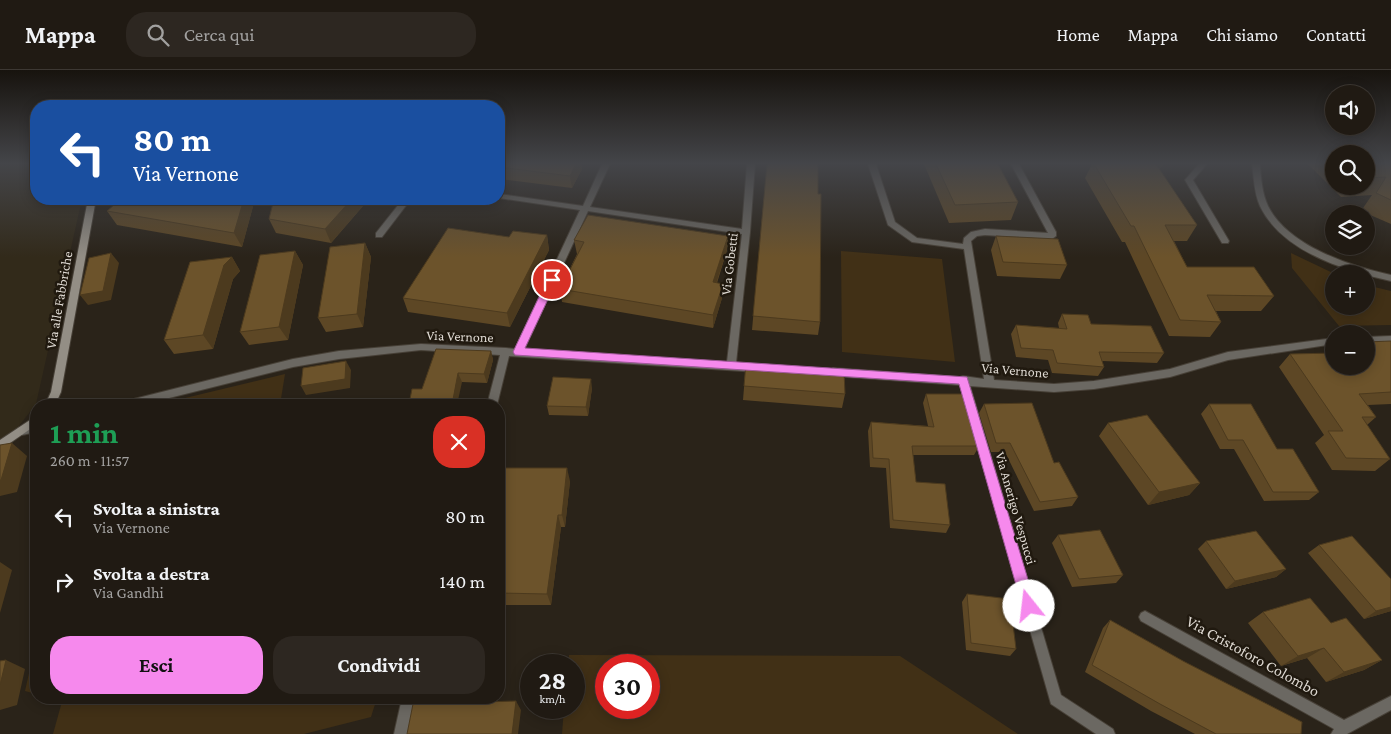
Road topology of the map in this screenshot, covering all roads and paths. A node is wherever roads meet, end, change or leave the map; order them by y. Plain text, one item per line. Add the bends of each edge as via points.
1 (592, 195) edge
2 (749, 195) edge
3 (882, 195) edge
4 (1032, 195) edge
5 (1198, 195) edge
6 (1261, 195) edge
7 (505, 197) edge
8 (91, 205) edge
9 (402, 205) edge
10 (585, 209) junction
11 (746, 232) junction
12 (379, 236) dead end
13 (1225, 241) dead end
14 (967, 247) junction
15 (1391, 278) edge
16 (1391, 339) edge
17 (1375, 340) edge
18 (1325, 342) edge
19 (506, 351) junction
20 (518, 352) junction
21 (731, 366) junction
22 (769, 368) edge
23 (818, 371) edge
24 (963, 380) junction
25 (990, 382) junction
26 (53, 399) edge
27 (150, 399) edge
28 (494, 399) edge
29 (30, 425) edge
30 (30, 429) edge
31 (22, 431) junction
32 (0, 446) edge
33 (1145, 616) dead end
34 (1391, 703) edge
35 (407, 704) edge
36 (1341, 730) edge
37 (401, 734) edge
38 (1108, 734) edge

1 - 10 street
2 - 11 street, Via Gobetti
3 - 14 street via 891,223 914,240
4 - 14 street via 1052,236 985,232 974,234 967,240
5 - 13 street
6 - 15 street via 1265,208 1294,240 1357,270
7 - 10 street
8 - 26 street, Via alle Fabbriche
9 - 12 street
10 - 11 street
10 - 20 street
11 - 21 street, Via Gobetti
14 - 25 street
16 - 17 street
18 - 25 street, Via Vernone via 1228,356 1170,373 1094,386 1054,388
19 - 20 street, Via Vernone
19 - 27 street, Via Vernone via 421,348 339,355 293,363
19 - 28 street
20 - 21 street, Via Vernone
21 - 22 street, Via Vernone
23 - 24 street, Via Vernone
24 - 25 street, Via Vernone
24 - 38 street, Via Anerigo Vespucci via 1056,699
29 - 31 street
30 - 31 street
31 - 32 street
33 - 36 street, Via Cristoforo Colombo
34 - 36 street, Via Cristoforo Colombo
35 - 37 street

